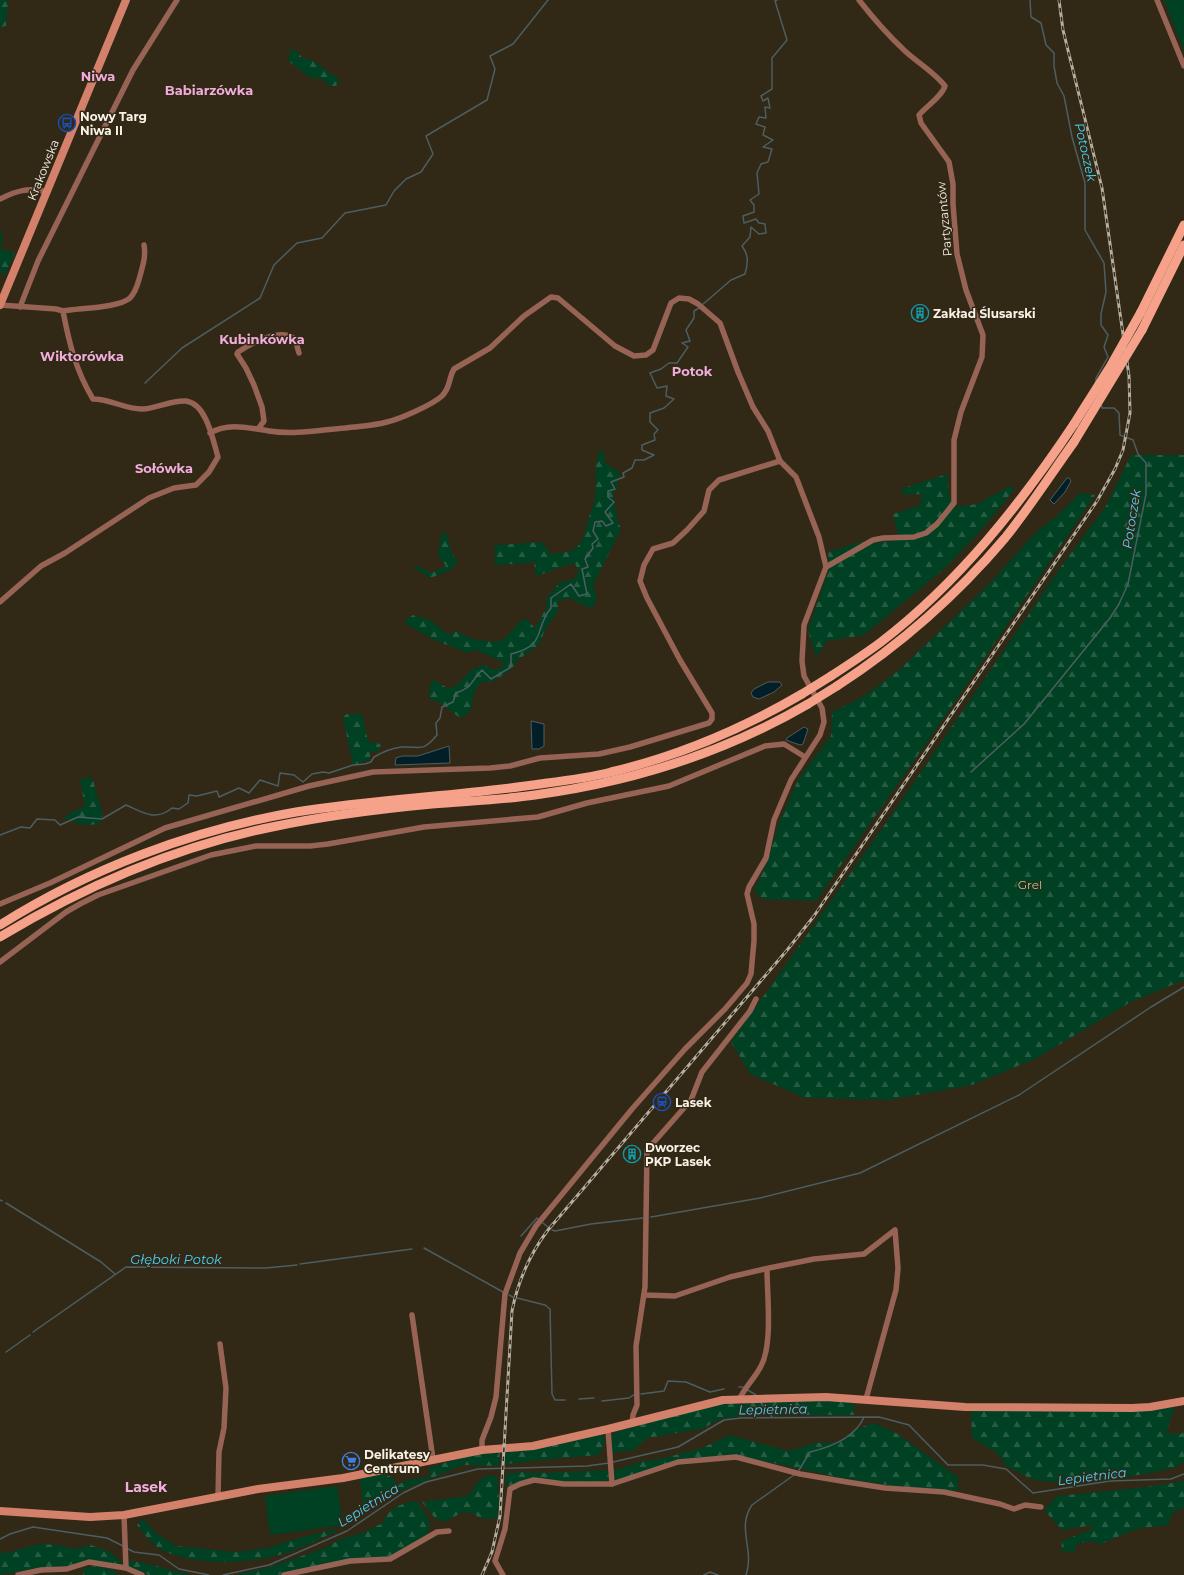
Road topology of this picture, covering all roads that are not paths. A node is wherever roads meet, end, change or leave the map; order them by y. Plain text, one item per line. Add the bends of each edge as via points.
1 (126, 0) edge
2 (177, 0) edge
3 (859, 0) edge
4 (1157, 0) edge
5 (1184, 66) edge
6 (47, 192) junction
7 (0, 200) edge
8 (1184, 225) edge
9 (144, 245) dead end
10 (1184, 245) edge
11 (0, 305) edge
12 (20, 307) junction
13 (63, 311) junction
14 (299, 353) dead end
15 (258, 428) junction
16 (210, 433) junction
17 (780, 462) junction
18 (826, 567) junction
19 (0, 602) edge
20 (805, 757) junction
21 (0, 904) edge
22 (0, 925) edge
23 (0, 937) edge
24 (0, 962) edge
25 (756, 999) dead end
26 (767, 1269) junction
27 (644, 1295) junction
28 (412, 1315) dead end
29 (220, 1344) dead end
30 (866, 1399) junction
31 (739, 1400) junction
32 (1184, 1401) edge
33 (632, 1424) junction
34 (608, 1429) junction
35 (482, 1450) junction
36 (433, 1459) junction
37 (612, 1484) junction
38 (218, 1497) junction
39 (1041, 1508) dead end
40 (0, 1511) edge
41 (124, 1515) junction
42 (449, 1531) dead end
43 (126, 1568) junction
44 (293, 1574) edge
45 (18, 1575) edge
46 (142, 1575) edge
47 (284, 1575) edge
48 (503, 1575) edge

1 - 6 street, Krakowska
2 - 12 street via 130,76 38,261
3 - 18 street, Partyzantów via 906,52 945,86 943,92 919,115 921,123 949,162 953,184 957,254 966,290 983,335 983,345 982,357 961,412 954,440 954,503 926,533 914,537 873,540
4 - 5 street
6 - 7 street via 28,189
6 - 11 street, Krakowska
8 - 22 main road, bridge via 1141,312 1110,367 1018,504 964,566 895,631 802,694 720,737 609,773 497,790 296,812 221,828 112,867 48,897
9 - 13 street via 146,256 131,297 122,303 102,308
10 - 23 main road, bridge via 1142,330 1074,442 1013,527 959,588 905,638 808,704 759,731 722,747 611,782 527,796 329,817 272,826 225,838 173,854 116,876 50,908
11 - 12 street
12 - 13 street
13 - 16 street via 70,348 82,381 93,399 143,409 186,401 200,409
14 - 15 street via 295,339 285,334 274,335 238,352 262,407 264,421
15 - 16 street via 225,427
15 - 17 street via 298,433 387,422 407,415 440,398 448,390 454,370 490,348 524,316 551,297 558,298 615,346 634,356 646,355 653,350 671,303 679,298 689,299 698,304 720,323 743,386 768,431
16 - 19 street via 218,457 196,485 174,488 149,498 41,566
17 - 18 street via 796,477 819,537
17 - 21 street via 719,480 709,490 704,511 673,543 653,550 644,565 640,581 642,587 680,660 712,713 709,723 598,754 540,758 490,768 373,772 309,786 165,828
18 - 20 street via 803,631 803,671 822,708 824,722 820,735
20 - 24 street via 784,744 770,745 669,786 587,803 538,817 424,827 310,846 256,846 211,855 98,895 80,904
20 - 35 street via 791,780 774,820 766,858 748,890 754,941 753,962 747,983 632,1109 536,1226 520,1253 505,1294 496,1397 482,1440
25 - 27 street via 750,1011 702,1072 691,1100 647,1150
26 - 27 street via 730,1277 675,1296
26 - 30 street via 864,1254 895,1230 898,1268 896,1290
26 - 31 street via 768,1346 761,1366
27 - 33 street via 636,1346 637,1405
28 - 36 street
29 - 38 street via 226,1388 224,1428 219,1452
30 - 31 street via 826,1397
30 - 32 street via 993,1408 1132,1408
31 - 33 street via 702,1404
33 - 34 street
34 - 35 street via 534,1446
34 - 37 street
35 - 36 street
36 - 38 street via 343,1478
37 - 39 street via 678,1462 736,1457 800,1474 885,1488 944,1492 1014,1509 1025,1505
37 - 48 street via 564,1484 534,1480 510,1489 505,1529 495,1561
38 - 41 street
40 - 41 street via 90,1517
41 - 43 street
42 - 44 street via 437,1532 390,1559 350,1561
43 - 45 street via 89,1562
43 - 46 street
44 - 47 street

